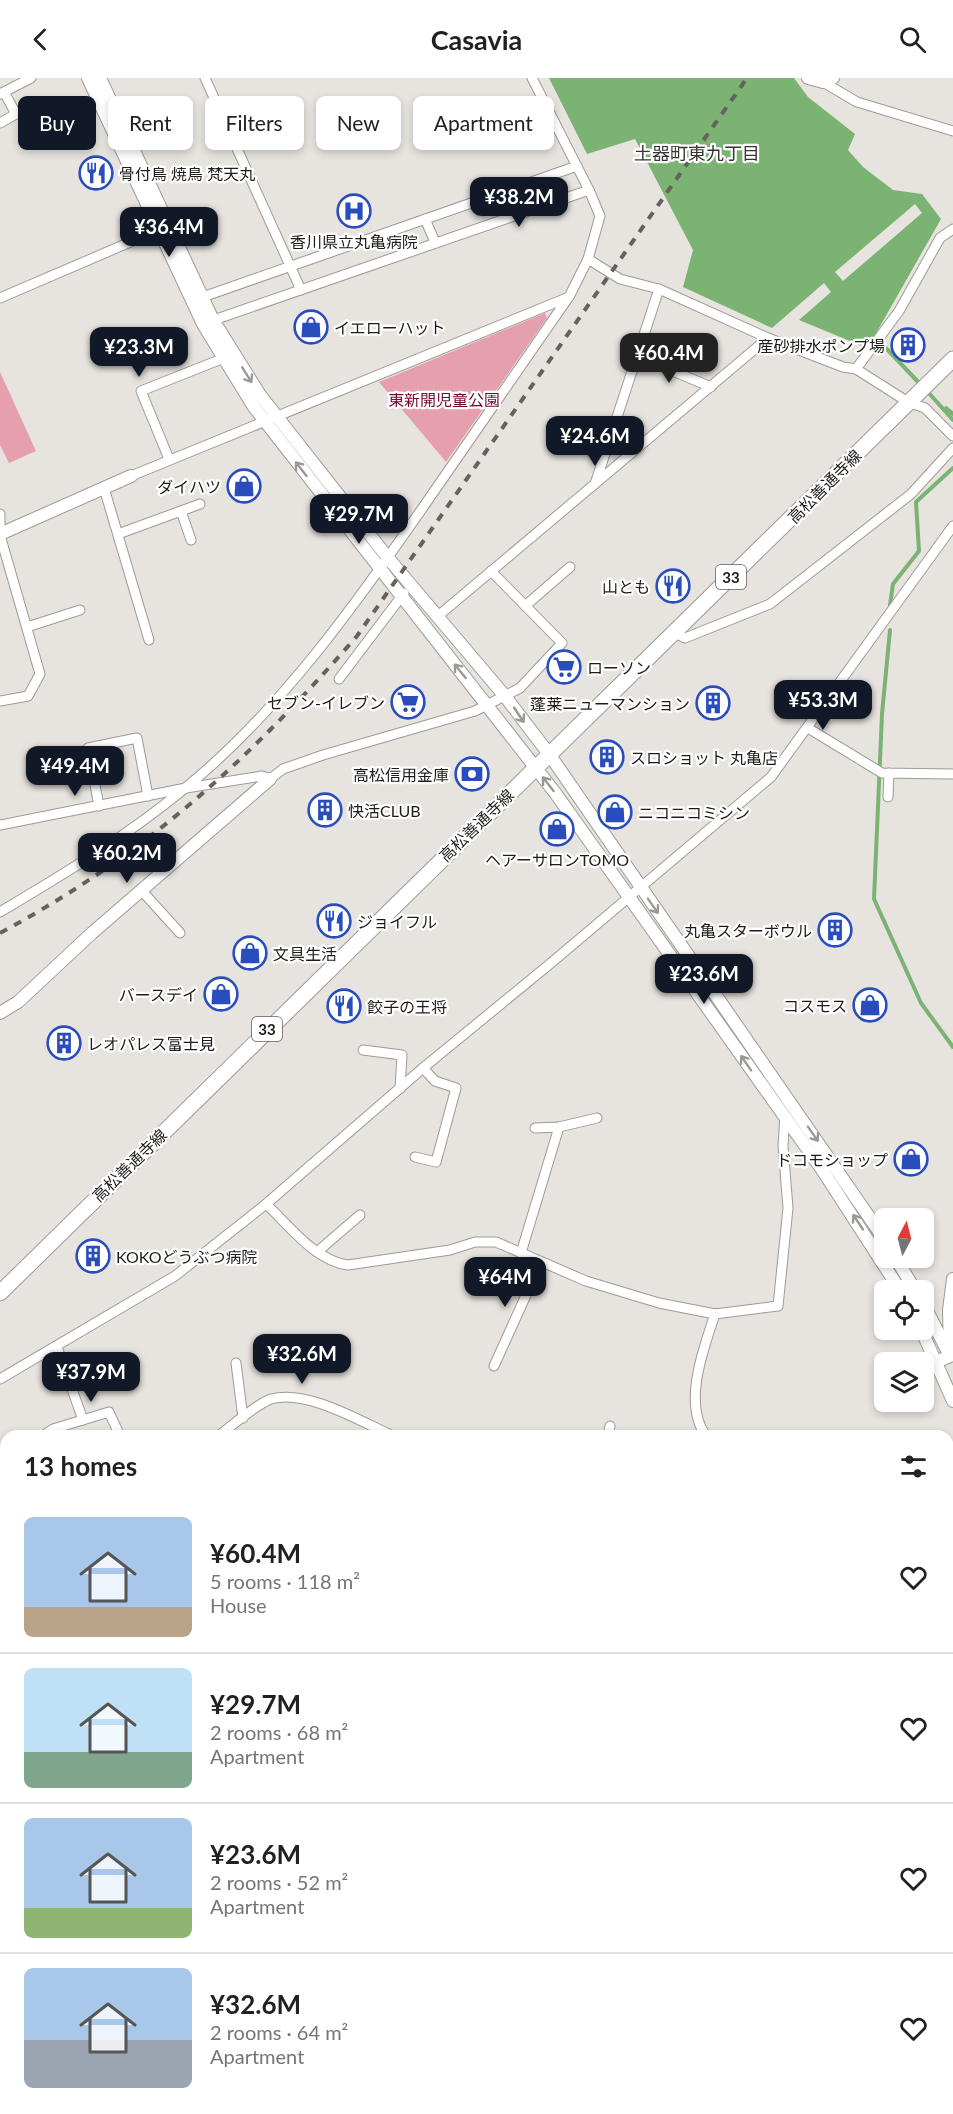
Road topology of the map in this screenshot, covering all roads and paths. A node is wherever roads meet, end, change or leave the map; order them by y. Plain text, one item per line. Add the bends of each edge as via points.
1 (31, 78) edge
2 (88, 78) edge
3 (100, 78) edge
4 (205, 78) edge
5 (532, 78) edge
6 (808, 78) edge
7 (828, 80) edge
8 (2, 93) edge
9 (0, 123) edge
10 (953, 131) edge
11 (577, 166) junction
12 (589, 190) junction
13 (425, 219) junction
14 (164, 227) junction
15 (953, 229) edge
16 (435, 242) junction
17 (588, 259) junction
18 (290, 266) junction
19 (301, 290) junction
20 (659, 290) junction
21 (569, 297) junction
22 (0, 298) edge
23 (197, 298) junction
24 (208, 322) junction
25 (768, 338) junction
26 (228, 356) junction
27 (637, 356) junction
28 (953, 359) edge
29 (856, 369) junction
30 (711, 387) junction
31 (910, 400) junction
32 (270, 418) junction
33 (953, 436) edge
34 (953, 448) edge
35 (169, 459) junction
36 (131, 476) joint
37 (595, 484) junction
38 (104, 488) junction
39 (200, 504) dead end
40 (181, 511) junction
41 (0, 514) edge
42 (953, 526) edge
43 (0, 534) edge
44 (118, 534) junction
45 (191, 540) dead end
46 (388, 558) junction
47 (570, 567) dead end
48 (380, 569) junction
49 (491, 571) junction
50 (410, 584) junction
51 (401, 597) junction
52 (525, 606) junction
53 (80, 610) dead end
54 (438, 616) junction
55 (27, 627) junction
56 (675, 633) junction
57 (148, 640) dead end
58 (339, 679) dead end
59 (504, 695) junction
60 (0, 701) edge
61 (486, 704) junction
62 (808, 728) junction
63 (549, 754) junction
64 (535, 767) junction
65 (882, 772) junction
66 (953, 774) edge
67 (270, 779) junction
68 (186, 788) junction
69 (152, 795) junction
70 (888, 798) dead end
71 (99, 806) junction
72 (159, 808) junction
73 (0, 825) edge
74 (640, 888) junction
75 (142, 891) junction
76 (628, 896) junction
77 (0, 912) edge
78 (180, 933) dead end
79 (0, 1013) edge
80 (363, 1050) dead end
81 (423, 1068) junction
82 (400, 1089) junction
83 (787, 1096) junction
84 (785, 1117) junction
85 (597, 1118) dead end
86 (558, 1127) junction
87 (536, 1128) dead end
88 (415, 1157) dead end
89 (266, 1204) junction
90 (360, 1215) dead end
91 (874, 1224) edge
92 (317, 1252) junction
93 (521, 1253) junction
94 (542, 1262) junction
95 (953, 1279) edge
96 (894, 1280) edge
97 (0, 1293) edge
98 (715, 1314) junction
99 (934, 1324) edge
100 (926, 1340) edge
101 (57, 1347) junction
102 (952, 1359) edge
103 (936, 1362) junction
104 (236, 1363) dead end
105 (494, 1366) dead end
106 (0, 1379) edge
107 (953, 1401) edge
108 (243, 1418) junction
109 (83, 1420) junction
110 (52, 1430) edge
111 (117, 1430) edge
112 (226, 1430) edge
113 (379, 1430) edge
114 (702, 1430) edge

1 - 8 street
2 - 14 street
3 - 14 street
4 - 18 street
5 - 11 street
6 - 7 street
7 - 10 street via 857,102
8 - 9 street via 16,114
11 - 12 street
11 - 13 street
12 - 16 street
12 - 17 street via 600,216
13 - 16 street
13 - 18 street
14 - 22 street
14 - 23 street
15 - 29 street via 939,238 899,311
16 - 19 street
17 - 20 street via 620,279
17 - 21 street
18 - 19 street
18 - 23 street
19 - 24 street
20 - 25 street
20 - 27 street
21 - 32 street
21 - 46 street
23 - 24 street
24 - 26 street
25 - 29 street
25 - 30 street
26 - 32 street
26 - 35 street via 141,391
27 - 30 street
27 - 37 street
28 - 31 main road, 高松善通寺線 / 33
29 - 31 street
30 - 37 street
31 - 33 street via 925,408
31 - 56 main road, 高松善通寺線 / 33
32 - 35 street
32 - 46 street
48 -> 32 street
34 - 56 street via 911,494 770,604 685,638
35 - 36 street
36 - 38 street
37 - 49 street
38 - 43 street
38 - 44 street
39 - 40 street
40 - 44 street
40 - 45 street
41 - 43 street
42 - 62 street
43 - 55 street
44 - 57 street
46 - 48 street
46 - 50 street
47 - 52 street
48 - 51 street
48 - 68 street via 321,648 268,708
49 - 52 street
49 - 54 street
50 - 51 street
50 - 54 street
51 - 58 street
61 -> 51 street
52 - 59 street via 561,643 520,688
53 - 55 street
54 - 59 street
55 - 60 street via 40,674 28,696
56 - 63 main road, 高松善通寺線 / 33
59 - 61 street
59 -> 63 street
61 - 64 street
61 - 67 street via 474,711 323,755
62 - 65 street
62 - 74 street via 771,777
63 - 64 main road, 高松善通寺線 / 33
63 - 74 street
76 -> 64 street
64 - 97 main road, 高松善通寺線 / 33
65 - 66 street
65 - 70 street
67 - 68 street via 262,776
67 - 75 street
68 - 69 street
68 - 72 street
69 - 71 street
69 - 71 street via 137,738 88,748
69 - 72 street
71 - 73 street
72 - 77 street via 111,844
74 - 76 street
74 -> 83 street
75 - 78 street
75 - 79 street via 18,1002
76 - 81 street
84 -> 76 street
80 - 82 street via 402,1055
81 - 82 street
81 - 88 street via 435,1081 456,1088 436,1162
82 - 89 street
83 - 84 street
83 -> 91 street
96 -> 84 street
84 - 98 street via 788,1208 778,1306
85 - 86 street
86 - 87 street
86 - 93 street
89 - 92 street
89 - 101 street via 175,1276
90 - 92 street
92 - 93 street via 335,1264 348,1265 450,1250 475,1242 496,1242
93 - 94 street
94 - 98 street via 586,1281 659,1303
94 - 105 street
95 - 102 street via 949,1310
98 - 114 street via 697,1369 697,1410
99 - 102 street
100 - 103 street
101 - 106 street
101 - 109 street
102 - 103 street
103 - 107 street
104 - 108 street
108 - 112 street
108 - 113 street via 269,1400 304,1399
109 - 110 street
109 - 111 street via 109,1412

